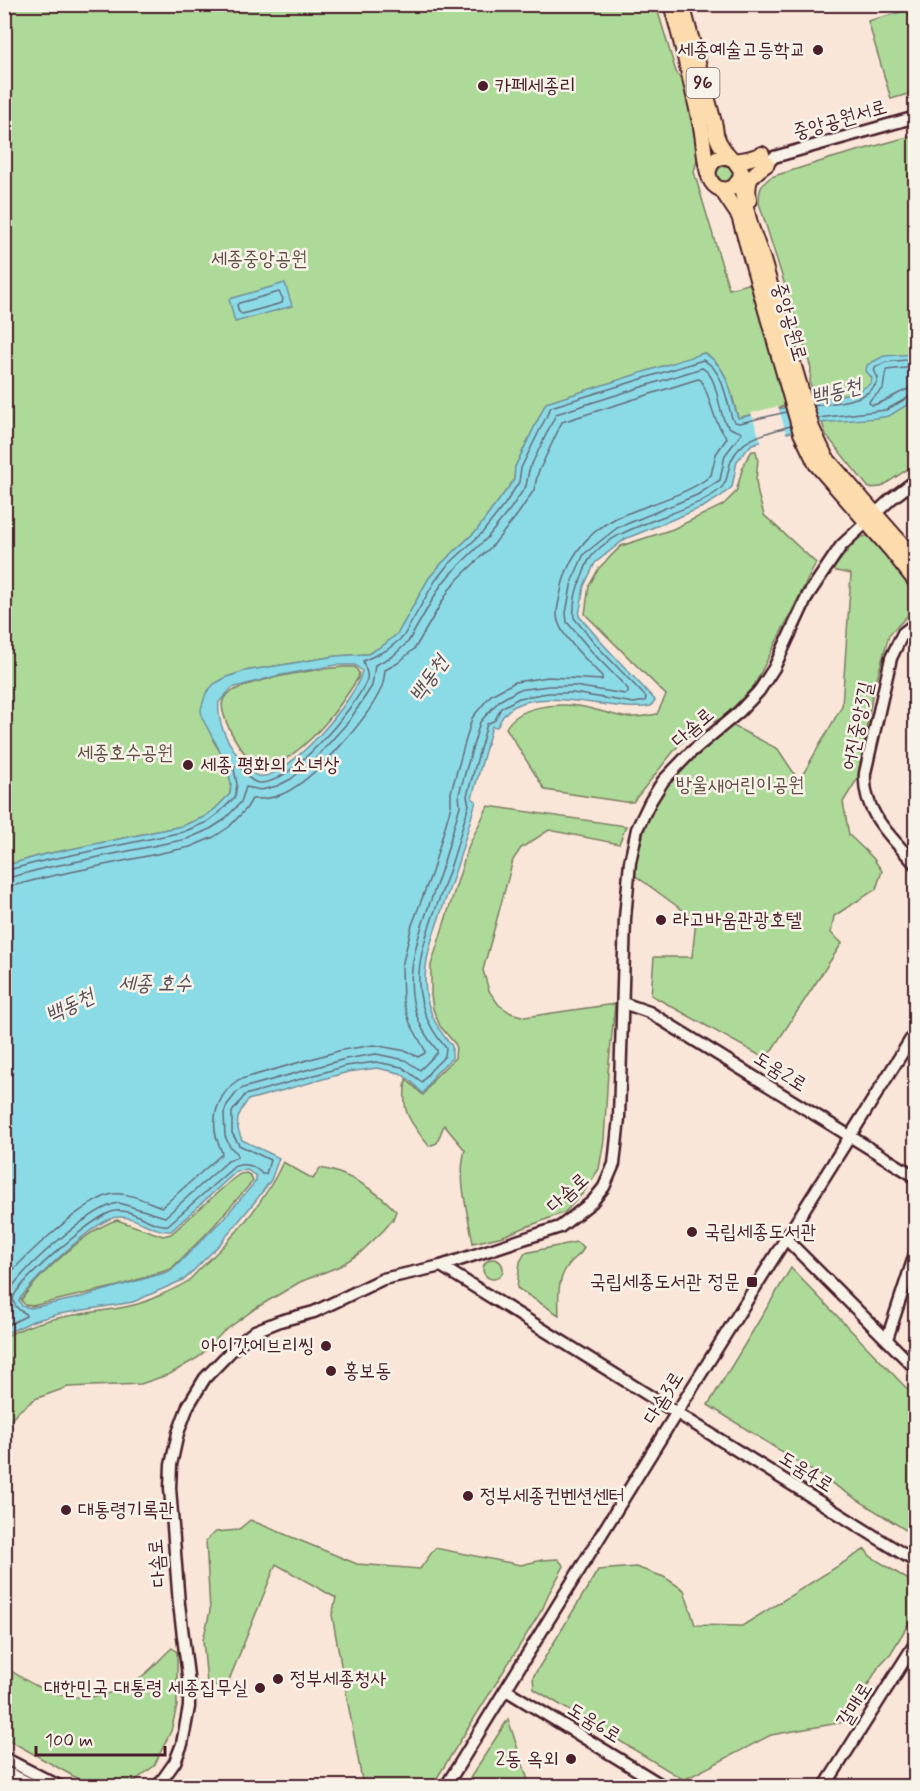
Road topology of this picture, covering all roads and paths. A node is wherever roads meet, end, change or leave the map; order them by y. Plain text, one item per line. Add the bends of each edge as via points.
1 (671, 4) edge
2 (682, 4) edge
3 (915, 117) edge
4 (715, 126) junction
5 (768, 158) junction
6 (732, 159) junction
7 (709, 169) junction
8 (740, 180) junction
9 (721, 189) junction
10 (763, 260) junction
11 (797, 396) junction
12 (915, 480) edge
13 (870, 518) junction
14 (915, 562) edge
15 (915, 582) edge
16 (915, 623) edge
17 (915, 865) edge
18 (623, 1003) junction
19 (915, 1031) edge
20 (850, 1136) junction
21 (915, 1177) edge
22 (786, 1239) junction
23 (915, 1251) edge
24 (441, 1266) junction
25 (887, 1339) junction
26 (915, 1369) edge
27 (677, 1412) junction
28 (915, 1562) edge
29 (915, 1642) edge
30 (506, 1689) junction
31 (4, 1758) edge
32 (4, 1770) edge
33 (36, 1786) edge
34 (59, 1786) edge
35 (158, 1786) edge
36 (446, 1786) edge
37 (663, 1786) edge
38 (825, 1786) edge

1 - 7 main road, 96 via 709,139
2 - 4 main road, 96
3 - 5 street, 중앙공원서로
4 - 5 main road via 733,149
4 - 6 main road, 96 via 718,141
5 - 6 main road
5 - 8 main road
5 - 10 main road via 750,179 747,189
6 - 7 main road via 720,157
6 - 8 main road, 96 via 739,165
7 - 9 main road, 96 via 712,183
8 - 9 main road via 731,188
8 - 10 main road, 중앙공원로 / 96
9 - 11 main road, 중앙공원로 / 96 via 739,216
10 - 11 main road, 중앙공원로 / 96
11 - 13 main road, 중앙공원로 / 96 via 816,464
12 - 13 street, 다솜로
13 - 14 main road, 96
13 - 15 main road, 96
13 - 18 street, 다솜로 via 841,546 823,572 759,691 690,753 663,781 650,802 637,829 630,862
16 - 17 street, 어진중앙3길 via 903,633 891,658 864,785 875,816
18 - 20 street, 도움2로 via 649,1012
18 - 24 street, 다솜로 via 619,1118 614,1164 604,1187 592,1202 560,1227
19 - 20 street, 다솜3로
20 - 21 street, 도움2로
20 - 22 street, 다솜3로
22 - 25 street
22 - 27 street, 다솜3로
23 - 25 street
24 - 27 street, 도움4로
24 - 35 street, 다솜로 via 383,1280 314,1312 255,1331 205,1378 188,1406 178,1433 170,1488 189,1707 182,1744
25 - 26 street
27 - 28 street, 도움4로
27 - 30 street, 다솜3로
29 - 38 street, 갈매로
30 - 36 street, 다솜3로
30 - 37 street, 도움6로
31 - 34 street
32 - 33 street

